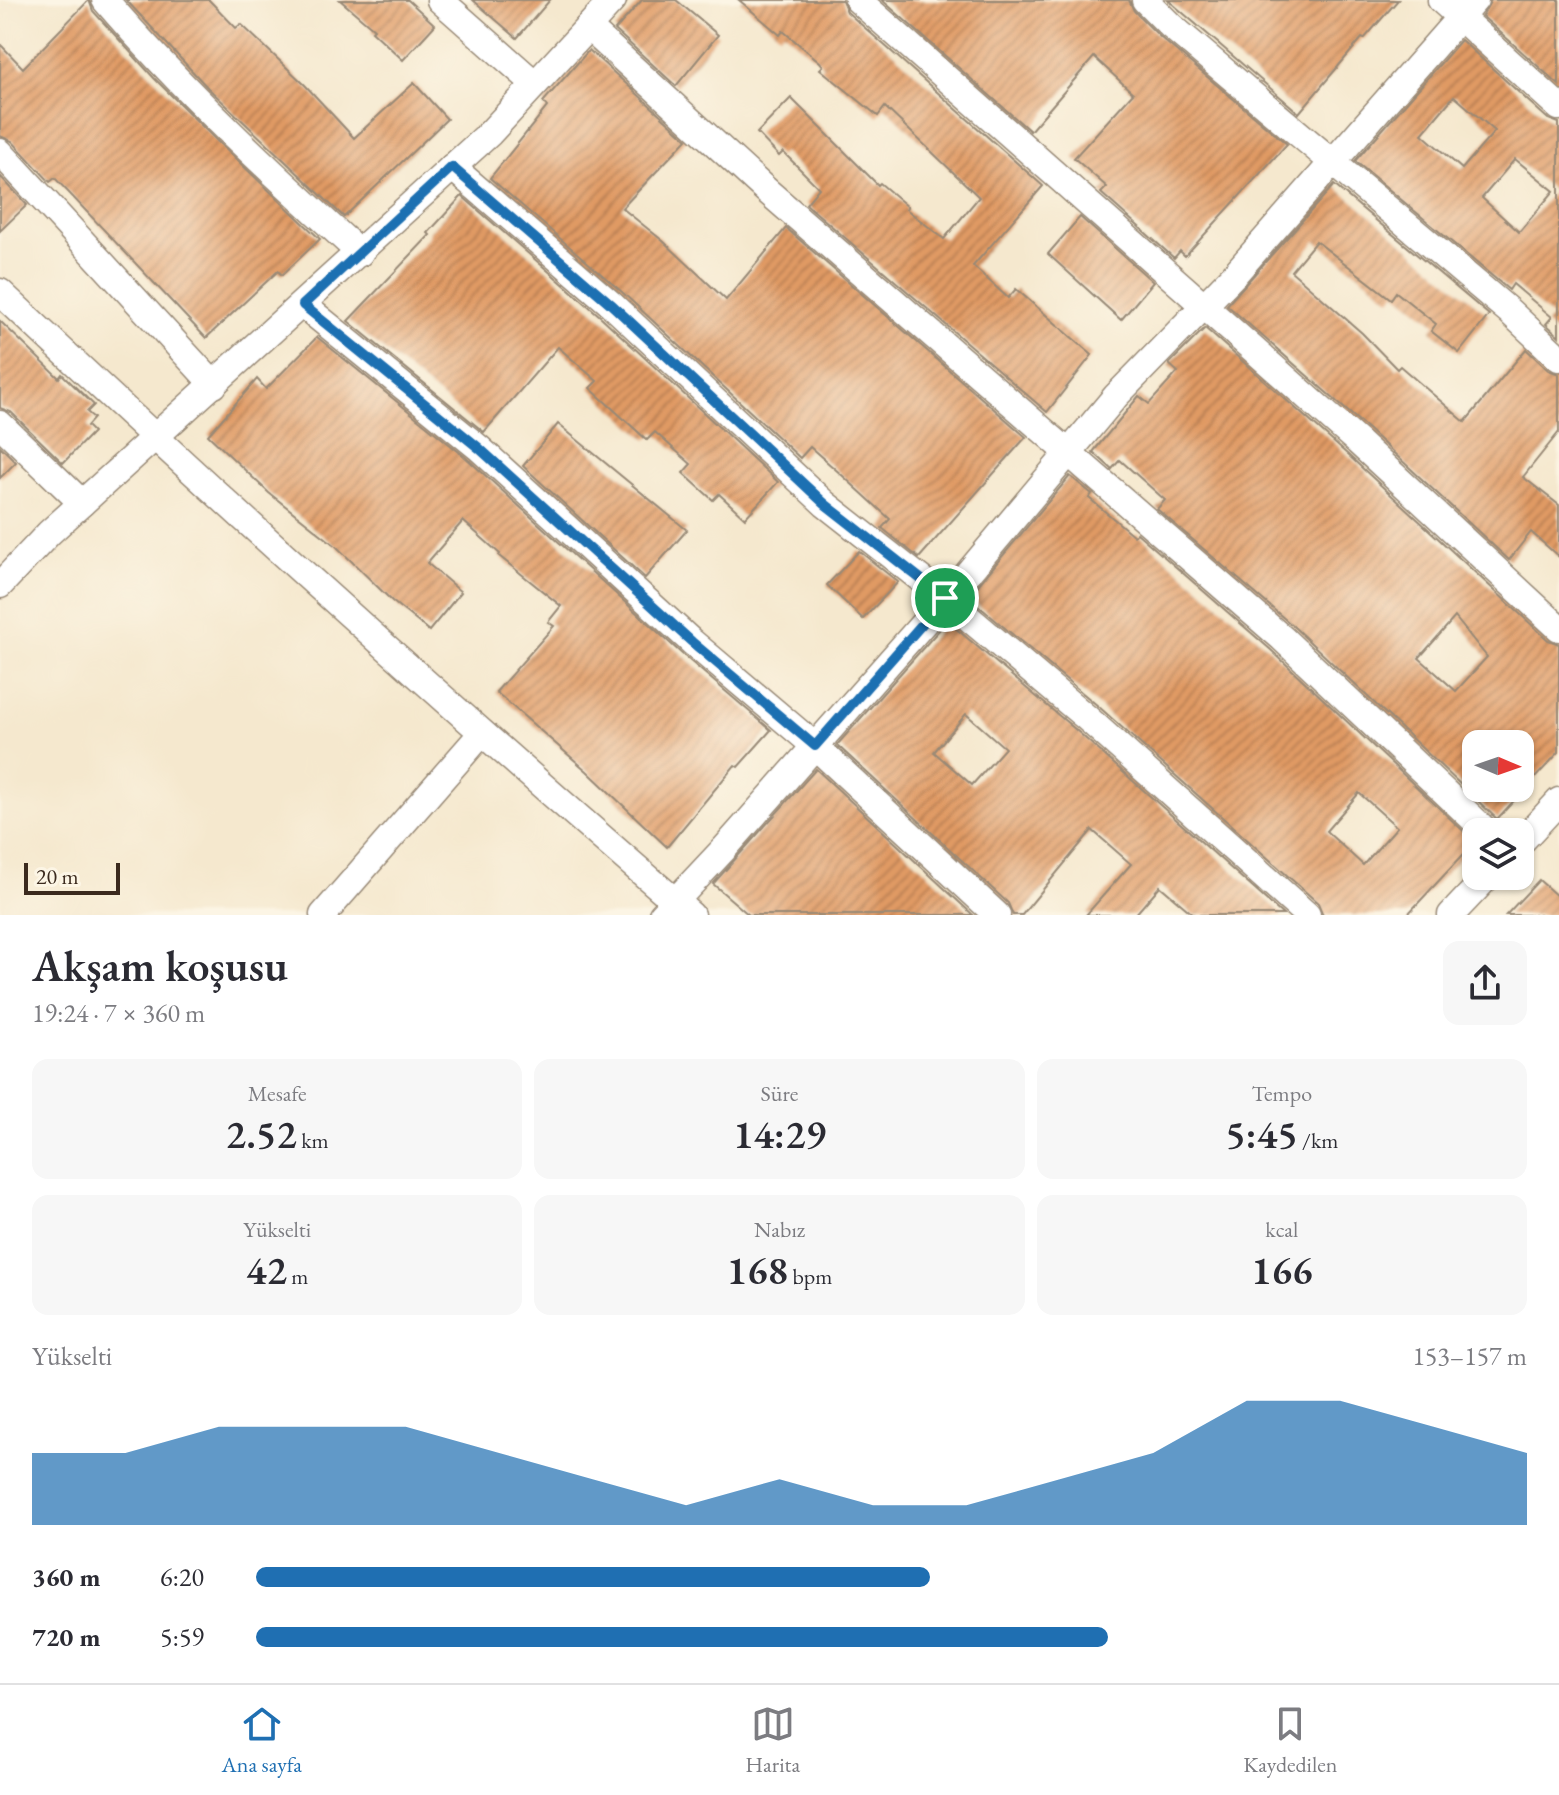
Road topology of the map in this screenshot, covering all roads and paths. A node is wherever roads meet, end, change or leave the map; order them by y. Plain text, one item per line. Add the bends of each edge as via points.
1 (105, 0) edge
2 (440, 0) edge
3 (613, 0) edge
4 (858, 0) edge
5 (1145, 0) edge
6 (1459, 5) edge
7 (588, 27) junction
8 (535, 84) junction
9 (1559, 107) edge
10 (0, 152) edge
11 (1333, 162) junction
12 (452, 167) junction
13 (360, 253) junction
14 (0, 292) edge
15 (303, 305) junction
16 (1203, 307) junction
17 (1559, 358) edge
18 (214, 385) junction
19 (0, 424) edge
20 (154, 438) junction
21 (1068, 454) junction
22 (82, 503) junction
23 (0, 585) edge
24 (945, 598) junction
25 (1559, 628) edge
26 (482, 733) junction
27 (815, 746) junction
28 (1559, 801) edge
29 (1472, 818) edge
30 (1534, 828) edge
31 (1475, 890) edge
32 (676, 910) edge
33 (323, 915) edge
34 (997, 915) edge
35 (1307, 915) edge
36 (1451, 915) edge

1 - 13 street via 280,181
2 - 8 street
3 - 7 street
4 - 16 street
5 - 11 street
6 - 9 street
6 - 11 street
7 - 8 street
7 - 21 street
8 - 12 street
10 - 18 street
11 - 16 street
11 - 17 street
12 - 13 street
12 - 24 street via 611,304 825,504
13 - 15 street
14 - 20 street
15 - 18 street
15 - 27 street via 479,448
16 - 21 street
16 - 25 street
18 - 20 street
19 - 22 street
20 - 22 street
20 - 26 street
21 - 24 street
21 - 29 street via 1282,638
22 - 23 street
24 - 27 street
24 - 35 street
26 - 32 street
26 - 33 street
27 - 32 street
27 - 34 street
28 - 30 street
31 - 36 street

